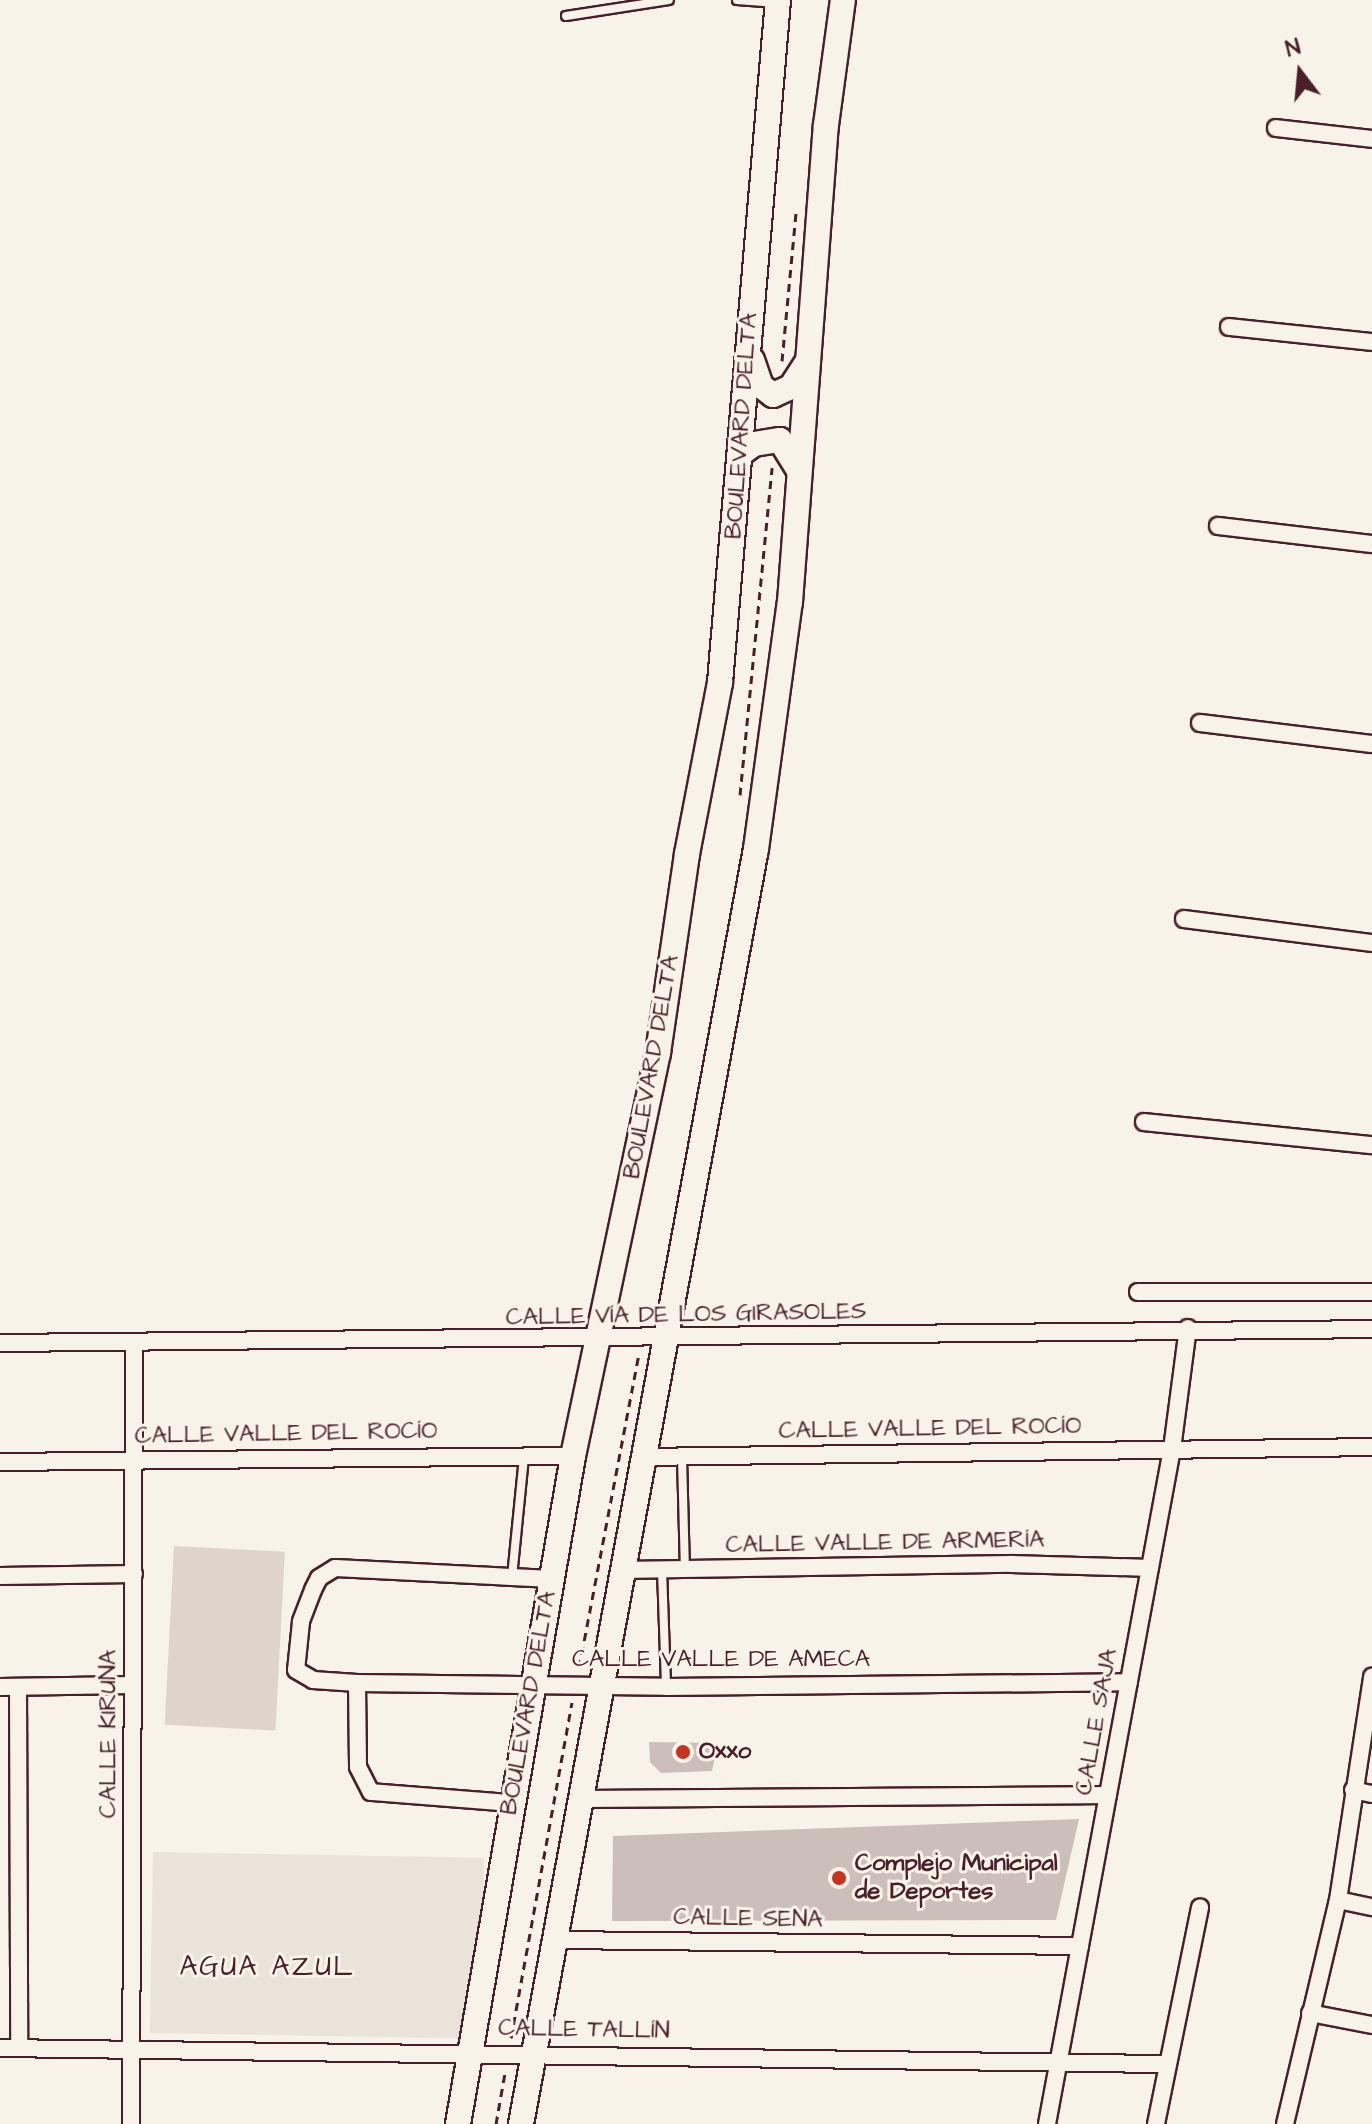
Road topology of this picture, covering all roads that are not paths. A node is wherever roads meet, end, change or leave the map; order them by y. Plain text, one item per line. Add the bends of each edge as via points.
1 (669, 0) edge
2 (737, 0) edge
3 (843, 0) edge
4 (778, 2) edge
5 (634, 3) edge
6 (566, 16) dead end
7 (1276, 128) dead end
8 (1372, 139) edge
9 (1229, 327) dead end
10 (1372, 342) edge
11 (750, 350) junction
12 (808, 360) junction
13 (740, 454) junction
14 (799, 471) junction
15 (1218, 526) dead end
16 (1372, 544) edge
17 (1200, 723) dead end
18 (1372, 744) edge
19 (1184, 919) dead end
20 (1372, 943) edge
21 (1144, 1122) dead end
22 (1372, 1145) edge
23 (1138, 1292) dead end
24 (1372, 1292) edge
25 (1188, 1328) junction
26 (1372, 1329) edge
27 (664, 1340) junction
28 (599, 1341) junction
29 (0, 1343) edge
30 (134, 1344) junction
31 (1372, 1447) edge
32 (1172, 1449) junction
33 (524, 1456) junction
34 (573, 1456) junction
35 (682, 1456) junction
36 (641, 1457) junction
37 (134, 1460) junction
38 (0, 1462) edge
39 (1150, 1568) junction
40 (685, 1569) junction
41 (621, 1570) junction
42 (662, 1570) junction
43 (134, 1574) junction
44 (0, 1576) edge
45 (512, 1577) junction
46 (552, 1579) junction
47 (1372, 1677) edge
48 (1129, 1682) junction
49 (357, 1683) junction
50 (535, 1684) junction
51 (602, 1684) junction
52 (133, 1685) junction
53 (0, 1687) edge
54 (18, 1687) junction
55 (666, 1687) junction
56 (1353, 1790) junction
57 (1372, 1794) edge
58 (1108, 1795) junction
59 (583, 1799) junction
60 (511, 1803) junction
61 (1338, 1900) junction
62 (1200, 1907) dead end
63 (1372, 1907) edge
64 (559, 1940) junction
65 (1080, 1946) junction
66 (1310, 2013) junction
67 (1372, 2025) edge
68 (132, 2047) junction
69 (0, 2048) edge
70 (19, 2048) junction
71 (470, 2052) junction
72 (534, 2053) junction
73 (1059, 2061) junction
74 (1166, 2064) junction
75 (131, 2124) edge
76 (458, 2124) edge
77 (521, 2124) edge
78 (1047, 2124) edge
79 (1156, 2124) edge
80 (1285, 2124) edge

1 - 5 lane
2 - 4 lane
3 - 12 main road via 826,125
4 - 11 main road, BOULEVARD DELTA via 763,136
5 - 6 lane
7 - 8 street
9 - 10 street
11 - 12 main road via 761,386 773,395 791,387
11 - 13 main road, BOULEVARD DELTA
12 - 14 main road
13 - 14 main road via 754,444 780,440
13 - 28 main road, BOULEVARD DELTA via 720,682 687,854 658,1053
14 - 27 main road via 790,602 756,849
15 - 16 street
17 - 18 street
19 - 20 street
21 - 22 street
23 - 24 street
25 - 26 street, CALLE VÍA DE LOS GIRASOLES
25 - 27 street, CALLE VÍA DE LOS GIRASOLES
25 - 32 street, CALLE SAJA
27 - 28 street, CALLE VÍA DE LOS GIRASOLES
27 - 36 main road
28 - 30 street, CALLE VÍA DE LOS GIRASOLES
28 - 34 main road, BOULEVARD DELTA
29 - 30 street, CALLE VÍA DE LOS GIRASOLES
30 - 37 street, CALLE KIRUNA
31 - 32 street, CALLE VALLE DEL ROCÍO
32 - 35 street, CALLE VALLE DEL ROCÍO
32 - 39 street, CALLE SAJA
33 - 34 street, CALLE VALLE DEL ROCÍO
33 - 37 street, CALLE VALLE DEL ROCÍO
33 - 45 lane
34 - 46 main road, BOULEVARD DELTA
35 - 36 street, CALLE VALLE DEL ROCÍO
35 - 40 lane
36 - 41 main road
37 - 38 street, CALLE VALLE DEL ROCÍO
37 - 43 street, CALLE KIRUNA
39 - 40 street, CALLE VALLE DE ARMERÍA via 1011,1564
39 - 48 street, CALLE SAJA
40 - 42 street, CALLE VALLE DE ARMERÍA
41 - 42 street, CALLE VALLE DE ARMERÍA
41 - 51 main road
42 - 55 lane
43 - 44 street
43 - 52 street, CALLE KIRUNA
45 - 46 street
45 - 49 street, CALLE VALLE DE AMECA via 344,1568 319,1578 301,1622 296,1670 313,1680
46 - 50 main road, BOULEVARD DELTA
47 - 56 street
48 - 55 street, CALLE VALLE DE AMECA
48 - 58 street, CALLE SAJA
49 - 50 street, CALLE VALLE DE AMECA
49 - 60 street via 360,1780 371,1792
50 - 51 street, CALLE VALLE DE AMECA
50 - 60 main road, BOULEVARD DELTA
51 - 55 street, CALLE VALLE DE AMECA
51 - 59 main road
52 - 54 street
52 - 68 street, CALLE KIRUNA
53 - 54 street
54 - 70 street
56 - 57 street
56 - 61 street
58 - 59 street
58 - 65 street, CALLE SAJA
59 - 64 main road
60 - 71 main road, BOULEVARD DELTA
61 - 63 street
61 - 66 street
62 - 74 street
64 - 65 street, CALLE SENA
64 - 72 main road
65 - 73 street, CALLE SAJA
66 - 67 street
66 - 80 street
68 - 70 street, CALLE TALLÍN
68 - 71 street, CALLE TALLÍN
68 - 75 street, CALLE KIRUNA
69 - 70 street, CALLE TALLÍN
71 - 72 street, CALLE TALLÍN
71 - 76 main road, BOULEVARD DELTA
72 - 73 street, CALLE TALLÍN
72 - 77 main road
73 - 74 street, CALLE TALLÍN
73 - 78 street, CALLE SAJA
74 - 79 street

